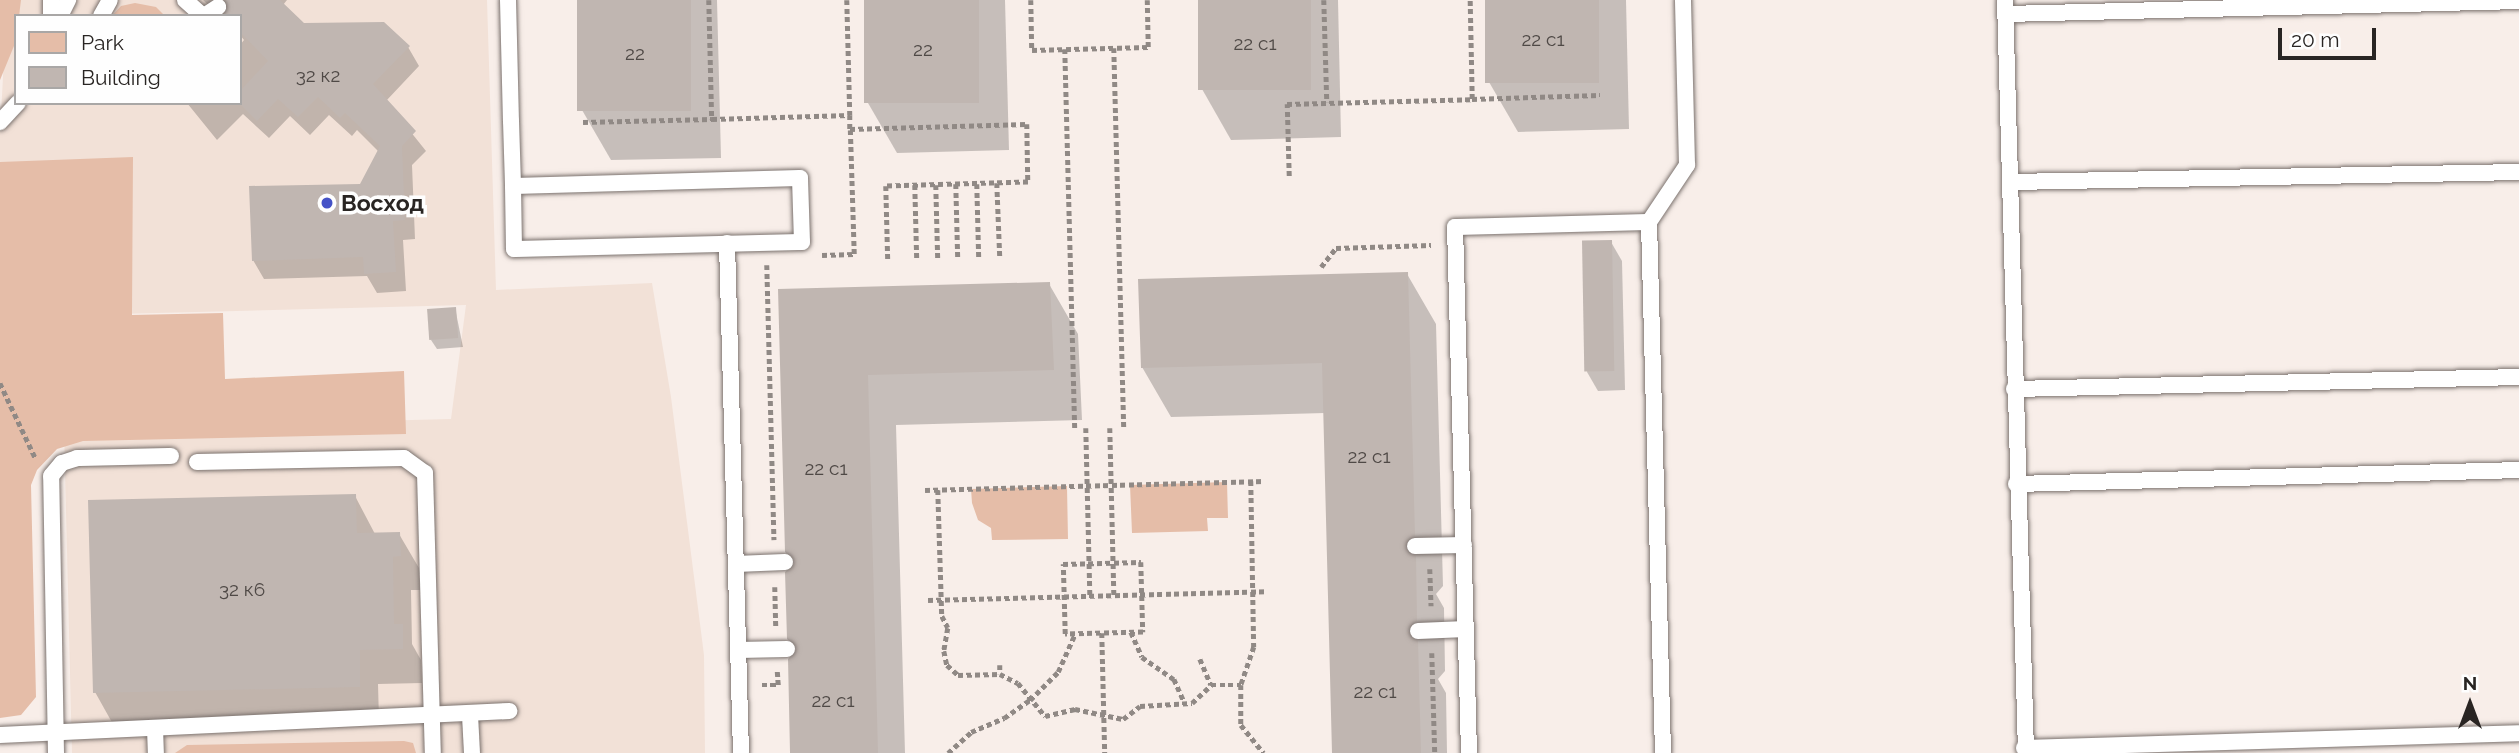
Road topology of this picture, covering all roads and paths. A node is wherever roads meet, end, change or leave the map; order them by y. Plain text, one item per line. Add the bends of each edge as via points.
1 (185, 0) edge
2 (508, 0) edge
3 (709, 0) edge
4 (847, 0) edge
5 (1031, 0) edge
6 (1147, 0) edge
7 (1324, 0) edge
8 (1470, 0) edge
9 (1683, 0) edge
10 (2519, 1) edge
11 (2005, 7) edge
12 (208, 13) edge
13 (1114, 48) junction
14 (1065, 49) junction
15 (1600, 95) dead end
16 (1472, 99) junction
17 (1327, 103) junction
18 (16, 105) edge
19 (850, 115) junction
20 (712, 119) junction
21 (0, 122) edge
22 (583, 122) dead end
23 (850, 130) junction
24 (2519, 172) edge
25 (1289, 176) dead end
26 (2012, 182) junction
27 (997, 183) junction
28 (956, 184) junction
29 (977, 184) junction
30 (915, 185) junction
31 (936, 185) junction
32 (513, 186) junction
33 (1649, 222) junction
34 (727, 243) junction
35 (1336, 248) dead end
36 (816, 255) dead end
37 (766, 256) dead end
38 (917, 259) dead end
39 (937, 259) dead end
40 (958, 259) dead end
41 (979, 259) dead end
42 (1000, 259) dead end
43 (888, 260) dead end
44 (1321, 267) dead end
45 (2519, 377) edge
46 (0, 383) edge
47 (2014, 389) junction
48 (1124, 427) dead end
49 (1075, 428) dead end
50 (1086, 428) dead end
51 (1110, 428) dead end
52 (171, 456) dead end
53 (197, 462) dead end
54 (2519, 470) edge
55 (51, 476) junction
56 (1251, 481) junction
57 (1265, 481) dead end
58 (2016, 484) junction
59 (1111, 485) junction
60 (1087, 486) junction
61 (925, 490) dead end
62 (938, 490) junction
63 (1464, 545) junction
64 (1415, 546) dead end
65 (1113, 562) junction
66 (780, 563) junction
67 (1090, 563) junction
68 (736, 564) junction
69 (1267, 591) dead end
70 (1254, 592) junction
71 (1142, 594) junction
72 (1114, 595) junction
73 (1064, 596) junction
74 (1090, 596) junction
75 (928, 600) dead end
76 (942, 600) junction
77 (1466, 629) junction
78 (1418, 631) dead end
79 (1131, 632) junction
80 (1102, 633) junction
81 (1075, 634) junction
82 (782, 649) junction
83 (738, 650) junction
84 (1200, 659) dead end
85 (1000, 665) dead end
86 (1000, 674) junction
87 (754, 685) dead end
88 (1211, 685) junction
89 (1241, 685) junction
90 (1030, 700) junction
91 (1185, 705) junction
92 (509, 711) dead end
93 (470, 715) junction
94 (1104, 715) junction
95 (432, 716) junction
96 (155, 728) junction
97 (56, 732) junction
98 (2519, 733) edge
99 (0, 735) edge
100 (2025, 750) edge
101 (56, 753) edge
102 (156, 753) edge
103 (433, 753) edge
104 (472, 753) edge
105 (741, 753) edge
106 (948, 753) edge
107 (1105, 753) edge
108 (1264, 753) edge
109 (1469, 753) edge
110 (1663, 753) edge

1 - 12 lane
2 - 32 lane
3 - 20 path
4 - 19 path
5 - 14 path via 1032,50
6 - 13 path via 1148,47
7 - 17 path
8 - 16 path
9 - 33 lane via 1687,165
10 - 11 lane
11 - 26 lane
13 - 14 path
13 - 48 path
14 - 49 path
15 - 16 path
16 - 17 path
17 - 25 path via 1287,104
18 - 21 lane
19 - 20 path
19 - 23 path
20 - 22 path
23 - 27 path via 1027,124 1028,182
23 - 36 path via 854,254
24 - 26 lane
26 - 47 lane
27 - 29 path
27 - 42 path
28 - 29 path
28 - 31 path
28 - 40 path
29 - 41 path
30 - 31 path
30 - 38 path
30 - 43 path via 886,186
31 - 39 path
32 - 34 lane via 514,249
32 - 34 lane via 800,178 802,242
33 - 63 lane via 1455,227
33 - 110 lane
34 - 68 lane
35 - 44 path
37 - 66 path
45 - 47 lane
46 - 55 path via 38,462
47 - 58 lane
50 - 60 path
51 - 59 path
52 - 55 lane via 77,458 62,463
53 - 95 lane via 404,458 425,473
54 - 58 lane
55 - 97 lane
56 - 57 path
56 - 59 path
56 - 70 path
58 - 100 lane
59 - 60 path
59 - 65 path
60 - 62 path
60 - 67 path
61 - 62 path
62 - 76 path
63 - 64 lane
63 - 77 lane
65 - 67 path
65 - 71 path via 1141,562
65 - 72 path
66 - 68 lane
66 - 82 path
67 - 73 path via 1063,564
67 - 74 path
68 - 83 lane
69 - 70 path
70 - 71 path
70 - 89 path via 1254,647
71 - 72 path
71 - 79 path via 1143,632
72 - 74 path
73 - 74 path
73 - 76 path
73 - 81 path via 1065,634
75 - 76 path
76 - 86 path via 947,665 958,675
77 - 78 lane
77 - 109 lane
79 - 80 path
79 - 91 path via 1142,657 1174,679
80 - 81 path
80 - 94 path
81 - 90 path via 1058,672
82 - 83 lane
82 - 87 path via 778,685
83 - 105 lane
84 - 88 path
85 - 86 path
86 - 90 path via 1018,683
88 - 89 path
88 - 91 path
89 - 108 path via 1241,725
90 - 94 path via 1045,716 1074,709
90 - 106 path via 1004,719 971,732
91 - 94 path via 1140,706 1123,719
92 - 93 lane
93 - 95 lane
93 - 104 lane
94 - 107 path
95 - 96 lane
95 - 103 lane
96 - 97 lane
96 - 102 lane
97 - 99 lane
97 - 101 lane
98 - 100 lane

